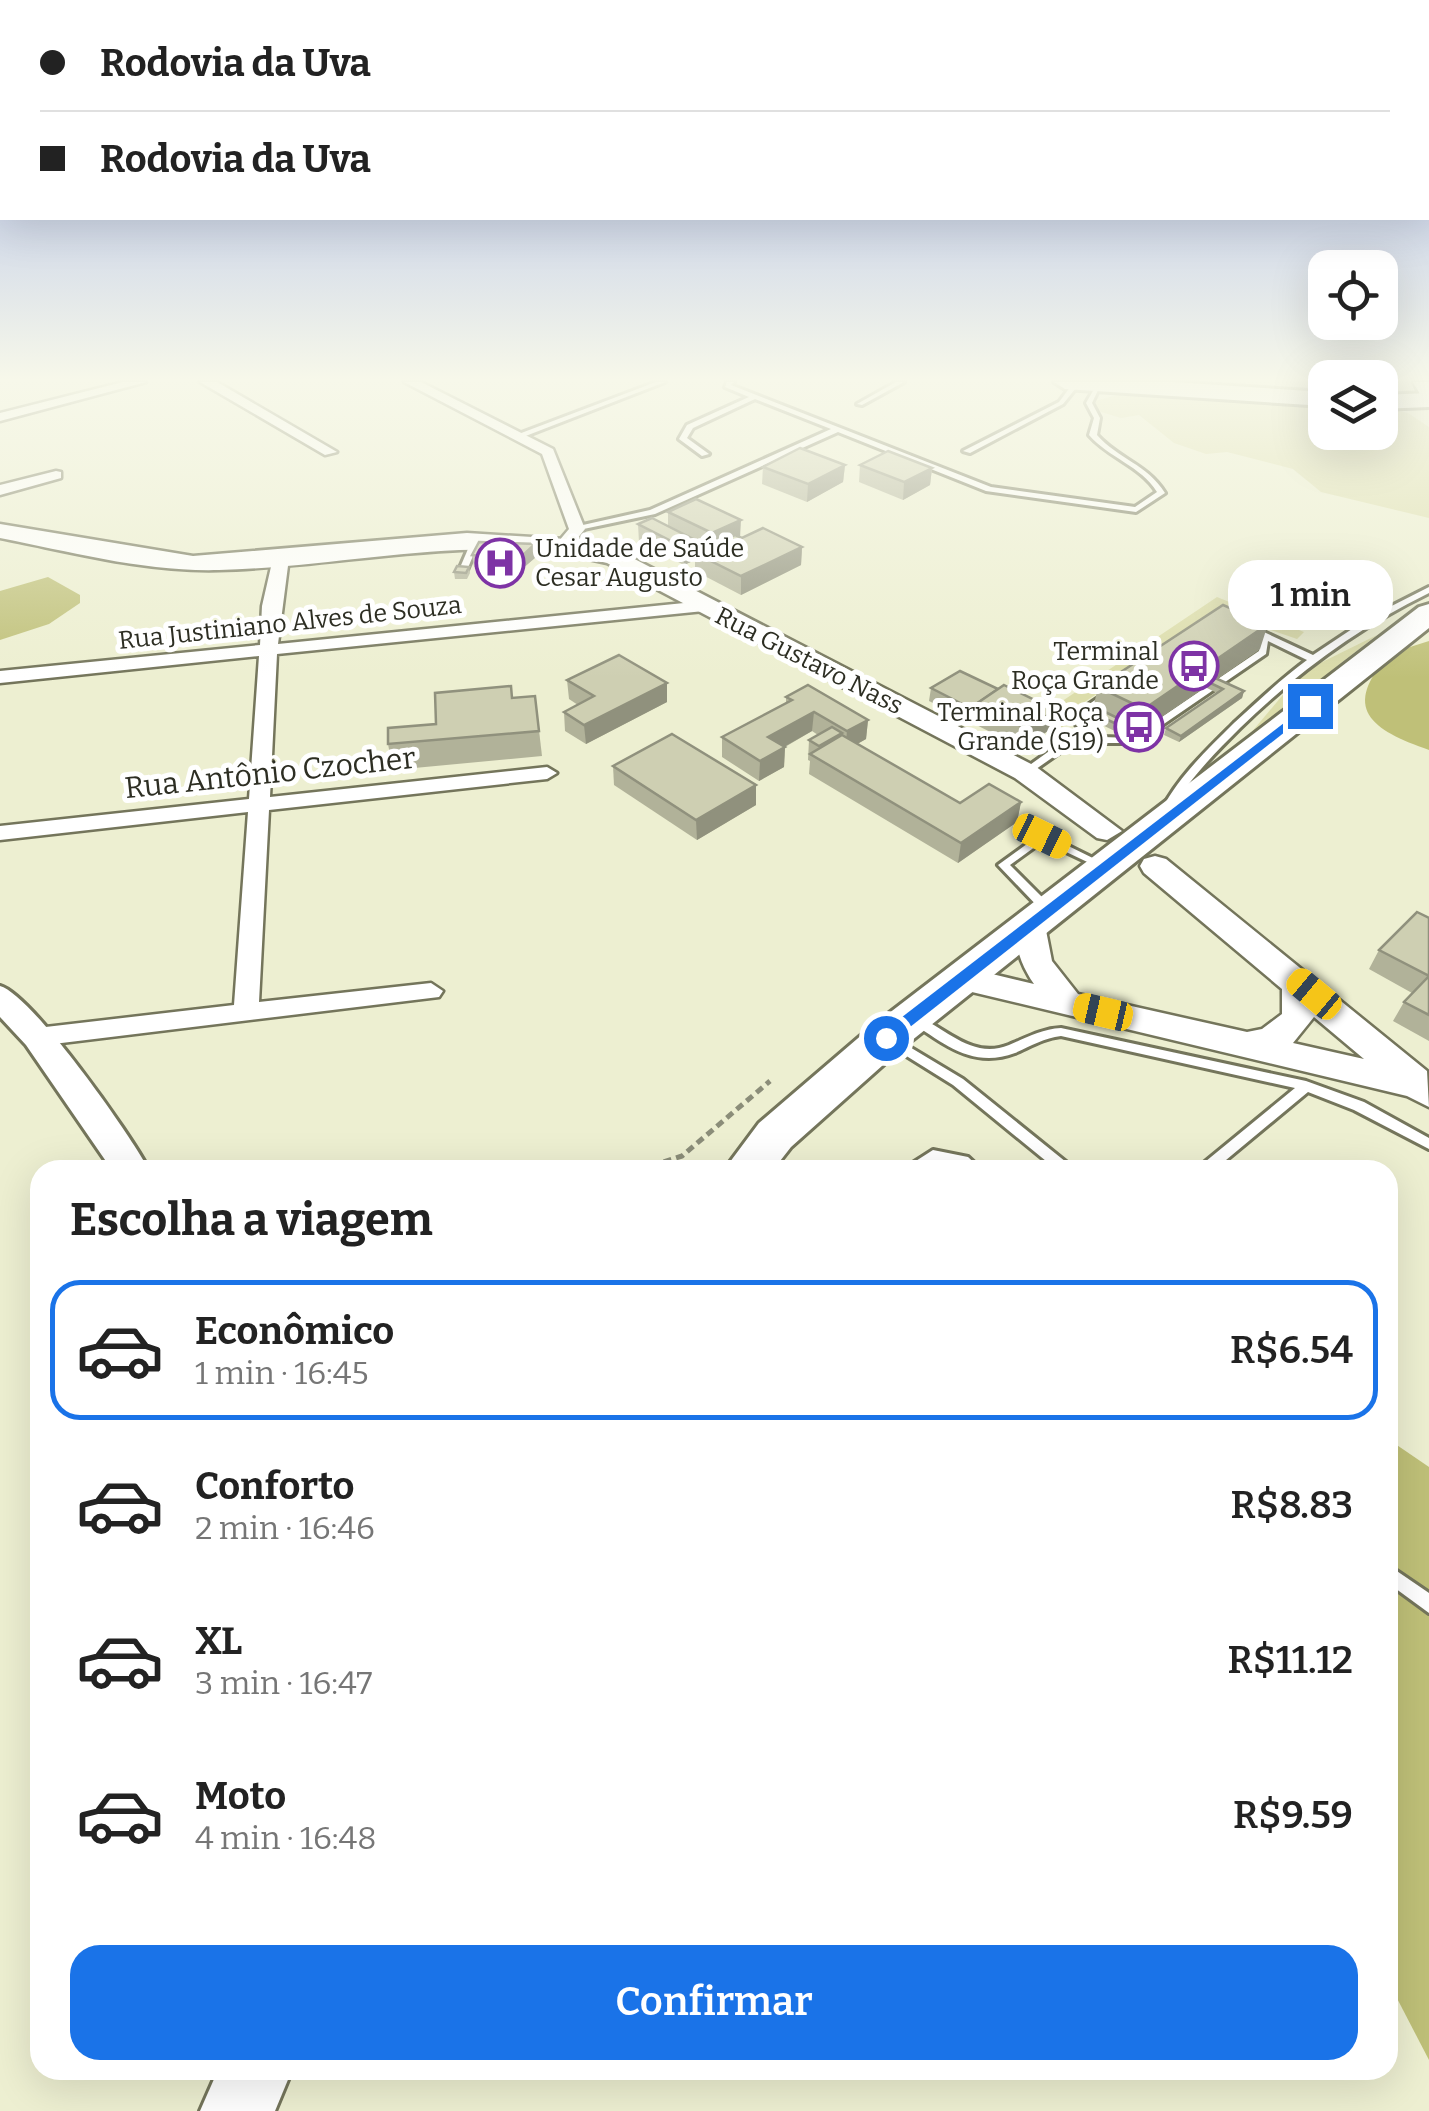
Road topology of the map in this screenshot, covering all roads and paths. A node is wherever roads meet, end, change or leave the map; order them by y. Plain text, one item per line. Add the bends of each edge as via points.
1 (35, 481) edge
2 (556, 481) edge
3 (723, 481) edge
4 (969, 481) edge
5 (1155, 481) edge
6 (0, 490) edge
7 (0, 531) edge
8 (572, 536) junction
9 (476, 537) junction
10 (281, 558) junction
11 (463, 570) edge
12 (1429, 590) edge
13 (704, 606) junction
14 (1429, 613) edge
15 (1232, 625) edge
16 (1264, 639) junction
17 (270, 650) junction
18 (1310, 658) junction
19 (0, 677) edge
20 (1121, 686) edge
21 (1085, 730) junction
22 (1024, 772) junction
23 (547, 773) dead end
24 (258, 804) junction
25 (1161, 823) junction
26 (0, 833) edge
27 (1106, 849) junction
28 (1155, 866) dead end
29 (1040, 917) junction
30 (1294, 977) junction
31 (963, 979) junction
32 (431, 992) dead end
33 (0, 997) edge
34 (1067, 1004) junction
35 (246, 1012) junction
36 (899, 1028) junction
37 (1355, 1030) junction
38 (1286, 1034) junction
39 (37, 1037) junction
40 (1246, 1045) junction
41 (1310, 1073) junction
42 (770, 1081) dead end
43 (1424, 1089) edge
44 (1429, 1144) edge
45 (124, 1160) edge
46 (670, 1160) edge
47 (756, 1160) edge
48 (926, 1160) edge
49 (958, 1160) edge
50 (1054, 1160) edge
51 (1216, 1160) edge
52 (1398, 1581) edge
53 (1429, 1604) edge
54 (251, 2080) edge
55 (237, 2111) edge

1 - 6 street
2 - 8 street
3 - 8 lane via 652,512
4 - 5 lane via 1136,510 1161,493
7 - 10 main road, Rua Gustavo Nass via 179,562
8 - 9 main road, Rua Gustavo Nass
8 - 13 main road, Rua Gustavo Nass
9 - 10 main road, Rua Gustavo Nass
9 - 11 lane
10 - 17 street
12 - 18 lane
13 - 17 street, Rua Justiniano Alves de Souza
13 - 22 main road, Rua Gustavo Nass
14 - 25 highway
15 - 16 lane
16 - 18 lane
16 - 21 lane via 1263,652 1141,738 1112,742
17 - 19 street, Rua Justiniano Alves de Souza
17 - 24 street
18 - 25 lane via 1179,784
20 - 21 lane via 1081,715
21 - 22 lane
22 - 27 main road, Rua Gustavo Nass
23 - 24 street, Rua Antônio Czocher
24 - 26 street, Rua Antônio Czocher
24 - 35 street
25 - 27 highway
27 - 29 highway
27 - 29 lane via 1042,836 1003,865
28 - 30 main road
29 - 31 highway
29 - 34 main road via 1036,963
30 - 37 main road
30 - 38 main road via 1303,1008
31 - 34 main road
31 - 36 highway
32 - 35 street
33 - 39 street
34 - 40 main road
35 - 39 street
36 - 41 lane via 978,1054 1008,1051 1050,1032
36 - 47 highway via 775,1135
36 - 50 lane
37 - 38 main road
37 - 41 main road
37 - 43 main road
38 - 40 main road
39 - 45 street
40 - 41 main road
41 - 43 main road
41 - 44 lane
41 - 51 lane
42 - 46 path
48 - 49 lane
52 - 53 lane
54 - 55 highway

